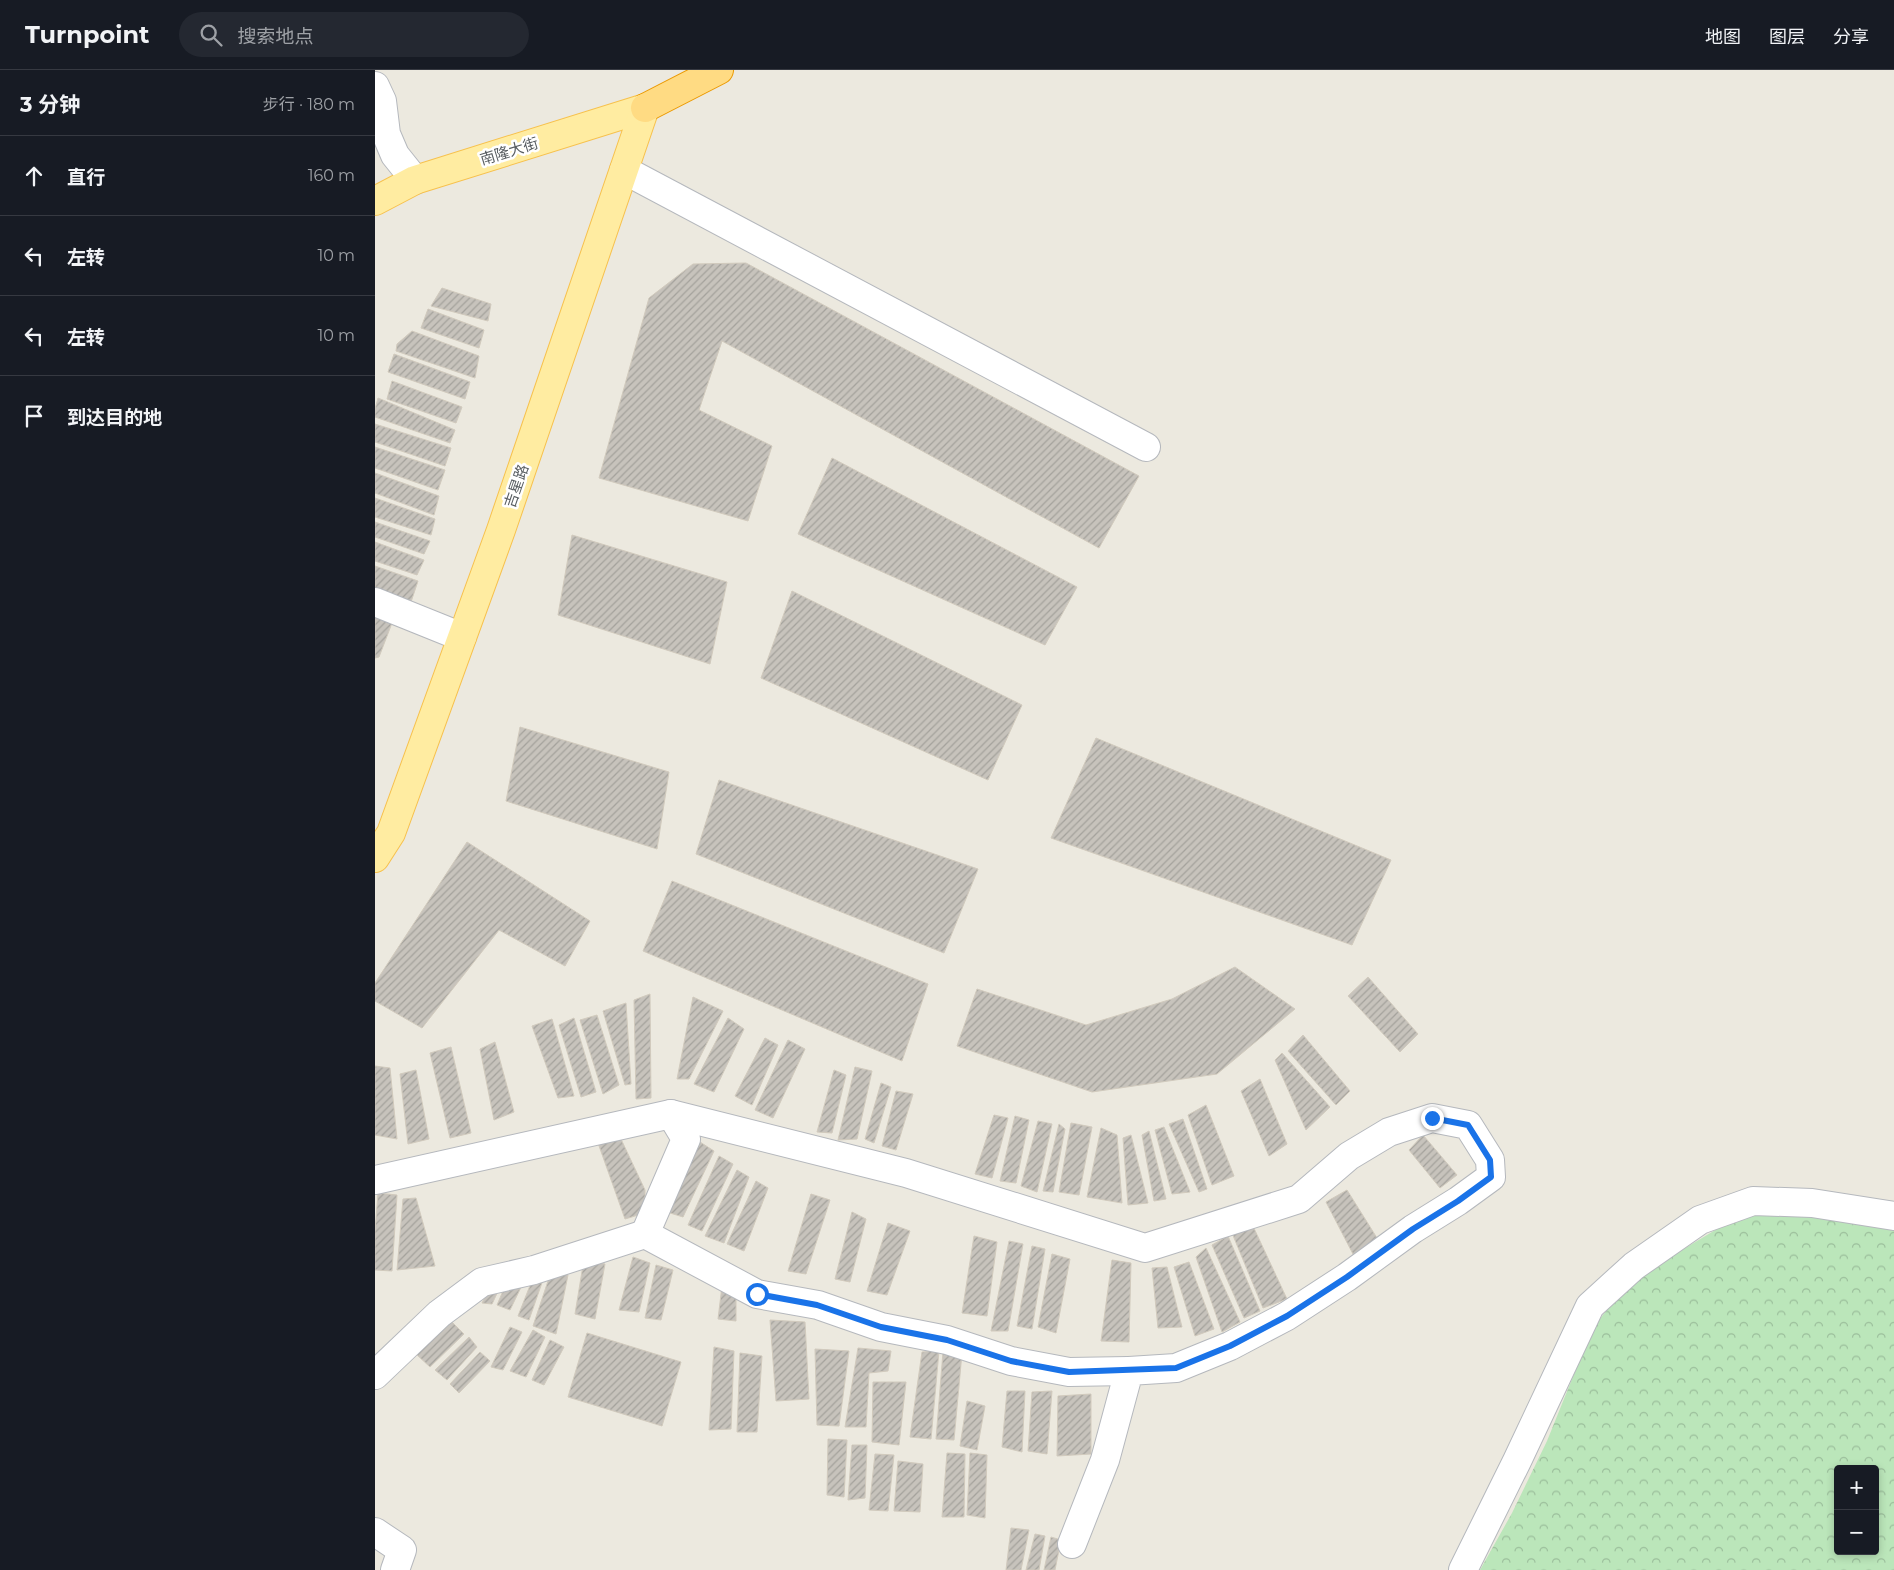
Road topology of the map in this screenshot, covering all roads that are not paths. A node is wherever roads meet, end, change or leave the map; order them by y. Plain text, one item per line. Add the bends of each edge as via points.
1 (719, 70) edge
2 (375, 86) edge
3 (645, 108) junction
4 (625, 170) junction
5 (415, 180) junction
6 (375, 201) edge
7 (1146, 447) dead end
8 (375, 602) edge
9 (462, 637) junction
10 (375, 858) edge
11 (671, 1114) junction
12 (375, 1180) edge
13 (1894, 1216) edge
14 (645, 1234) junction
15 (1129, 1371) junction
16 (375, 1375) edge
17 (375, 1532) edge
18 (1072, 1544) dead end
19 (395, 1570) edge
20 (1463, 1570) edge

1 - 3 highway
2 - 5 street via 382,101 385,134 395,154
3 - 4 main road, 吉星路
3 - 5 main road, 南隆大街
4 - 7 street
4 - 9 main road, 吉星路
5 - 6 main road, 南隆大街
8 - 9 street
9 - 10 main road, 吉星路 via 391,833
11 - 12 street
11 - 14 street via 685,1140
11 - 15 street via 906,1173 1145,1248 1299,1199 1349,1156 1389,1132 1432,1118 1468,1125 1490,1160 1491,1177 1478,1187 1287,1316 1230,1346 1176,1368
13 - 20 street via 1811,1203 1753,1201 1700,1220 1634,1266 1590,1306
14 - 15 street via 757,1294 817,1305 881,1327 947,1340 1011,1361 1069,1372
14 - 16 street via 535,1270 483,1282 439,1314
15 - 18 street via 1105,1460
17 - 19 street via 402,1550

